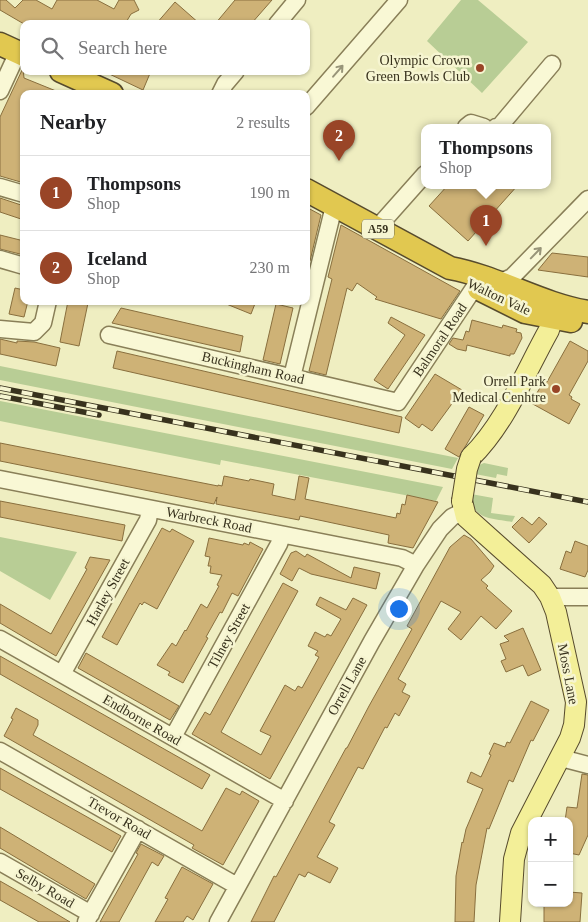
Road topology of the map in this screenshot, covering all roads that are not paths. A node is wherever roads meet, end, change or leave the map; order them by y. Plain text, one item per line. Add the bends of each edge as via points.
1 (297, 0) edge
2 (399, 0) edge
3 (280, 20) edge
4 (8, 46) edge
5 (552, 64) dead end
6 (70, 75) edge
7 (233, 75) edge
8 (103, 90) edge
9 (222, 90) edge
10 (0, 91) edge
11 (310, 103) edge
12 (502, 124) edge
13 (421, 178) edge
14 (0, 187) edge
15 (310, 192) edge
16 (20, 193) edge
17 (588, 199) edge
18 (334, 206) junction
19 (377, 228) junction
20 (0, 259) edge
21 (20, 265) edge
22 (485, 282) junction
23 (310, 291) edge
24 (47, 305) edge
25 (306, 305) edge
26 (560, 316) edge
27 (0, 330) edge
28 (109, 335) dead end
29 (292, 377) junction
30 (398, 402) joint
31 (0, 479) edge
32 (463, 506) junction
33 (150, 509) junction
34 (282, 534) junction
35 (416, 565) junction
36 (550, 597) junction
37 (588, 597) edge
38 (0, 638) edge
39 (62, 674) junction
40 (173, 737) junction
41 (0, 751) edge
42 (561, 758) junction
43 (588, 765) edge
44 (285, 801) junction
45 (138, 829) junction
46 (0, 862) edge
47 (238, 886) junction
48 (88, 918) edge
49 (218, 922) edge
50 (510, 922) edge

1 - 3 street
11 -> 2 street
4 - 10 street
5 - 12 street
6 - 8 highway
7 - 9 street
13 - 19 street
14 - 16 street
15 - 18 highway, Walton Vale / A59
22 -> 17 street via 512,277
18 - 19 highway, Walton Vale / A59
18 - 23 street
19 - 22 highway, Walton Vale / A59 via 450,268
20 - 21 street
22 - 26 highway, Walton Vale / A59
22 - 30 street, Balmoral Road
24 - 27 street via 44,320 37,329 29,332
25 - 29 street
26 - 32 main road, bridge via 505,411 472,457 467,469
28 - 29 street, Buckingham Road
29 - 30 street, Buckingham Road
31 - 33 street, Warbreck Road
32 - 35 street, Orrell Lane via 440,529
32 - 36 main road, Moss Lane via 466,517 536,579
33 - 34 street, Warbreck Road
33 - 39 street, Harley Street via 148,520
34 - 35 street, Warbreck Road via 402,558
34 - 40 street, Tilney Street via 280,544
35 - 44 street, Orrell Lane
36 - 37 street
36 - 42 main road, Moss Lane via 576,702 574,725
38 - 39 street, Endborne Road
39 - 40 street, Endborne Road
40 - 44 street, Endborne Road
41 - 45 street, Trevor Road
42 - 43 street
42 - 50 main road, Moss Lane via 521,833 514,859
44 - 47 street, Orrell Lane
45 - 47 street, Trevor Road
45 - 48 street
46 - 48 street, Selby Road
47 - 49 street, Orrell Lane

